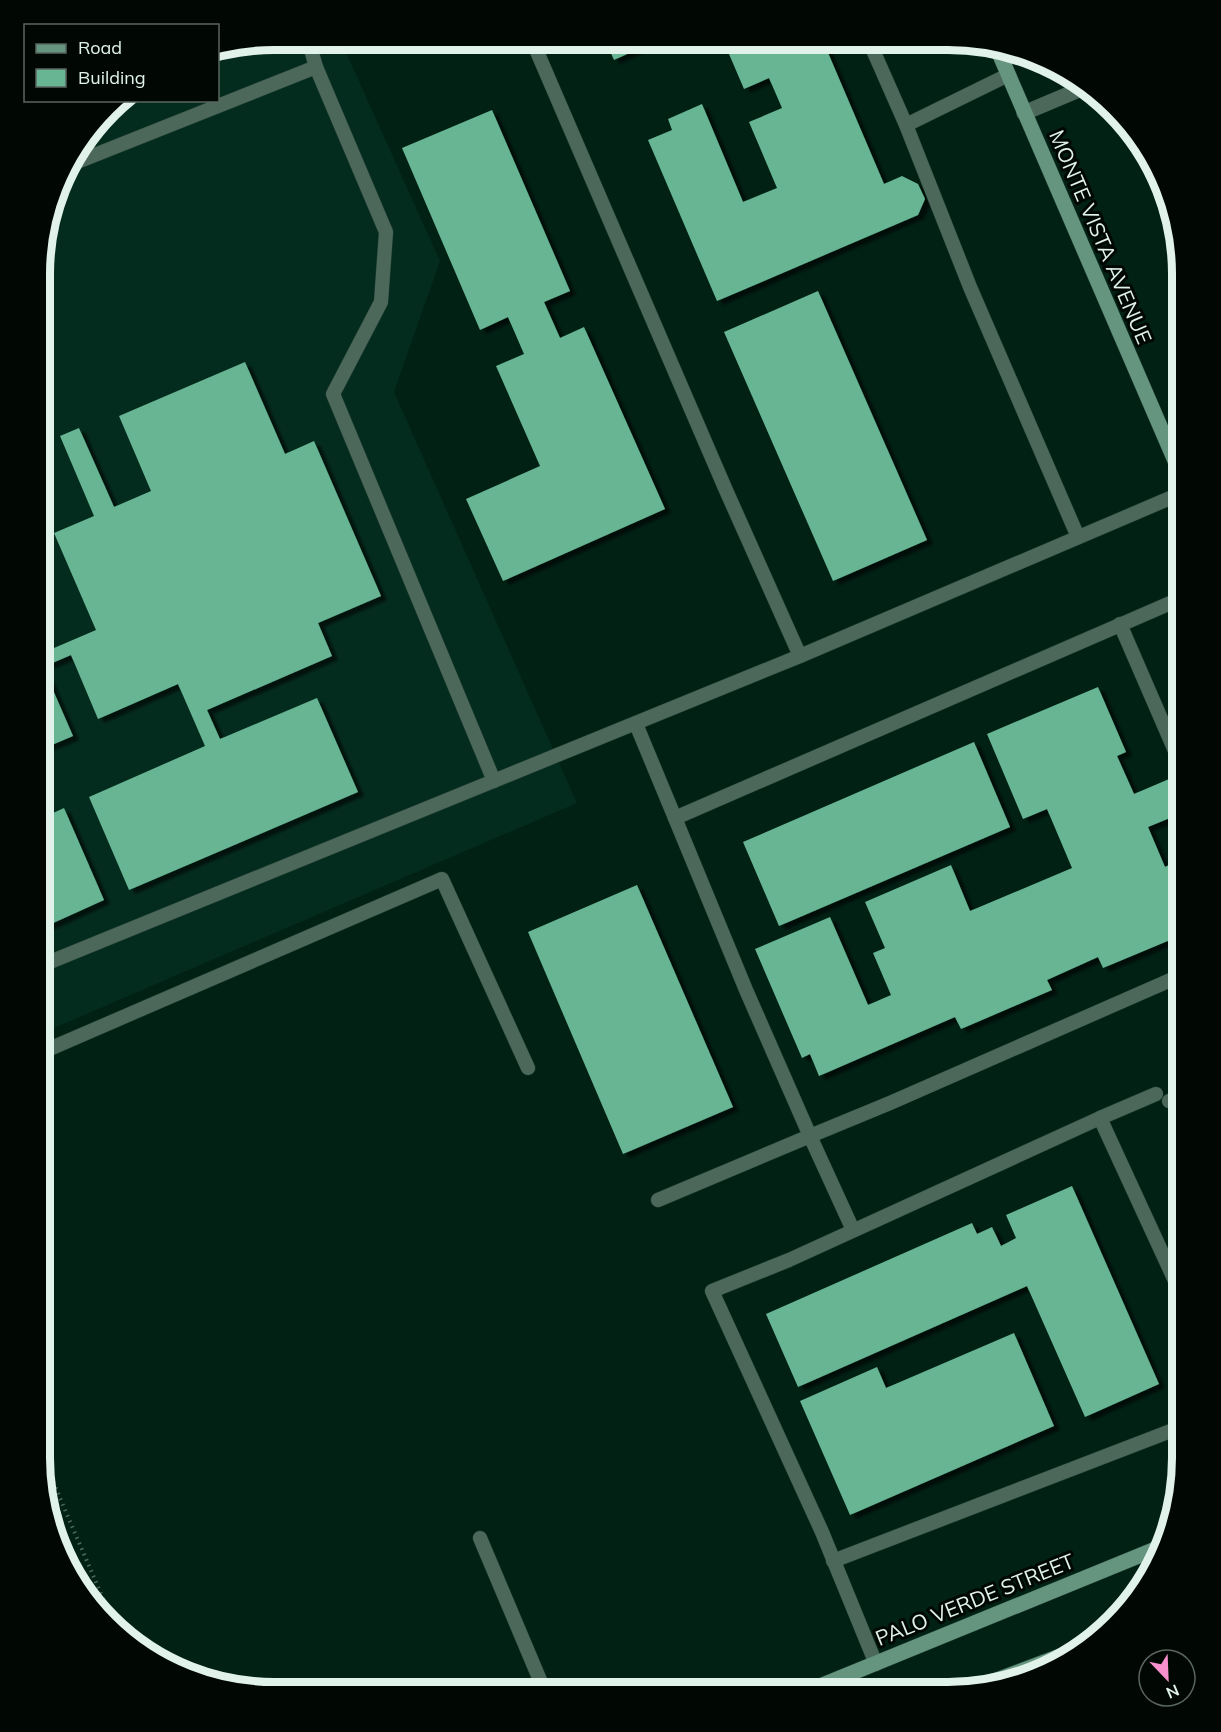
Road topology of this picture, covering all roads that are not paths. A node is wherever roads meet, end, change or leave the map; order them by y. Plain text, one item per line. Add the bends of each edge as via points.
1 (311, 50) edge
2 (536, 50) edge
3 (873, 50) edge
4 (1000, 56) edge
5 (316, 67) junction
6 (1008, 75) junction
7 (1077, 91) edge
8 (1024, 113) junction
9 (906, 125) junction
10 (81, 161) edge
11 (1172, 454) edge
12 (1172, 497) edge
13 (1078, 537) junction
14 (1172, 602) edge
15 (1120, 624) junction
16 (800, 656) junction
17 (636, 724) junction
18 (1172, 744) edge
19 (494, 781) junction
20 (675, 818) junction
21 (50, 962) edge
22 (1172, 979) edge
23 (50, 1049) edge
24 (528, 1068) dead end
25 (1156, 1094) dead end
26 (1100, 1118) junction
27 (810, 1136) junction
28 (658, 1200) dead end
29 (853, 1230) junction
30 (1172, 1274) edge
31 (1172, 1431) edge
32 (480, 1538) dead end
33 (1151, 1551) edge
34 (833, 1561) junction
35 (876, 1664) junction
36 (541, 1682) edge
37 (831, 1682) edge

1 - 5 lane
2 - 16 lane
3 - 9 lane
4 - 6 street, MONTE VISTA AVENUE
5 - 10 lane
5 - 19 lane via 386,232 381,302 333,394
6 - 8 street, MONTE VISTA AVENUE
6 - 9 lane
7 - 8 street
8 - 11 street, MONTE VISTA AVENUE
9 - 13 lane via 970,287
12 - 13 lane
13 - 16 lane
14 - 15 lane
15 - 18 lane
15 - 20 lane
16 - 17 lane
17 - 19 lane
17 - 20 lane
19 - 21 lane
20 - 27 lane
22 - 27 lane
23 - 24 lane via 442,879
25 - 26 lane
26 - 29 lane
26 - 30 lane
27 - 28 lane
27 - 29 lane
29 - 34 lane via 712,1291
31 - 34 lane
32 - 36 lane
33 - 35 street, PALO VERDE STREET
34 - 35 lane
35 - 37 street, PALO VERDE STREET

